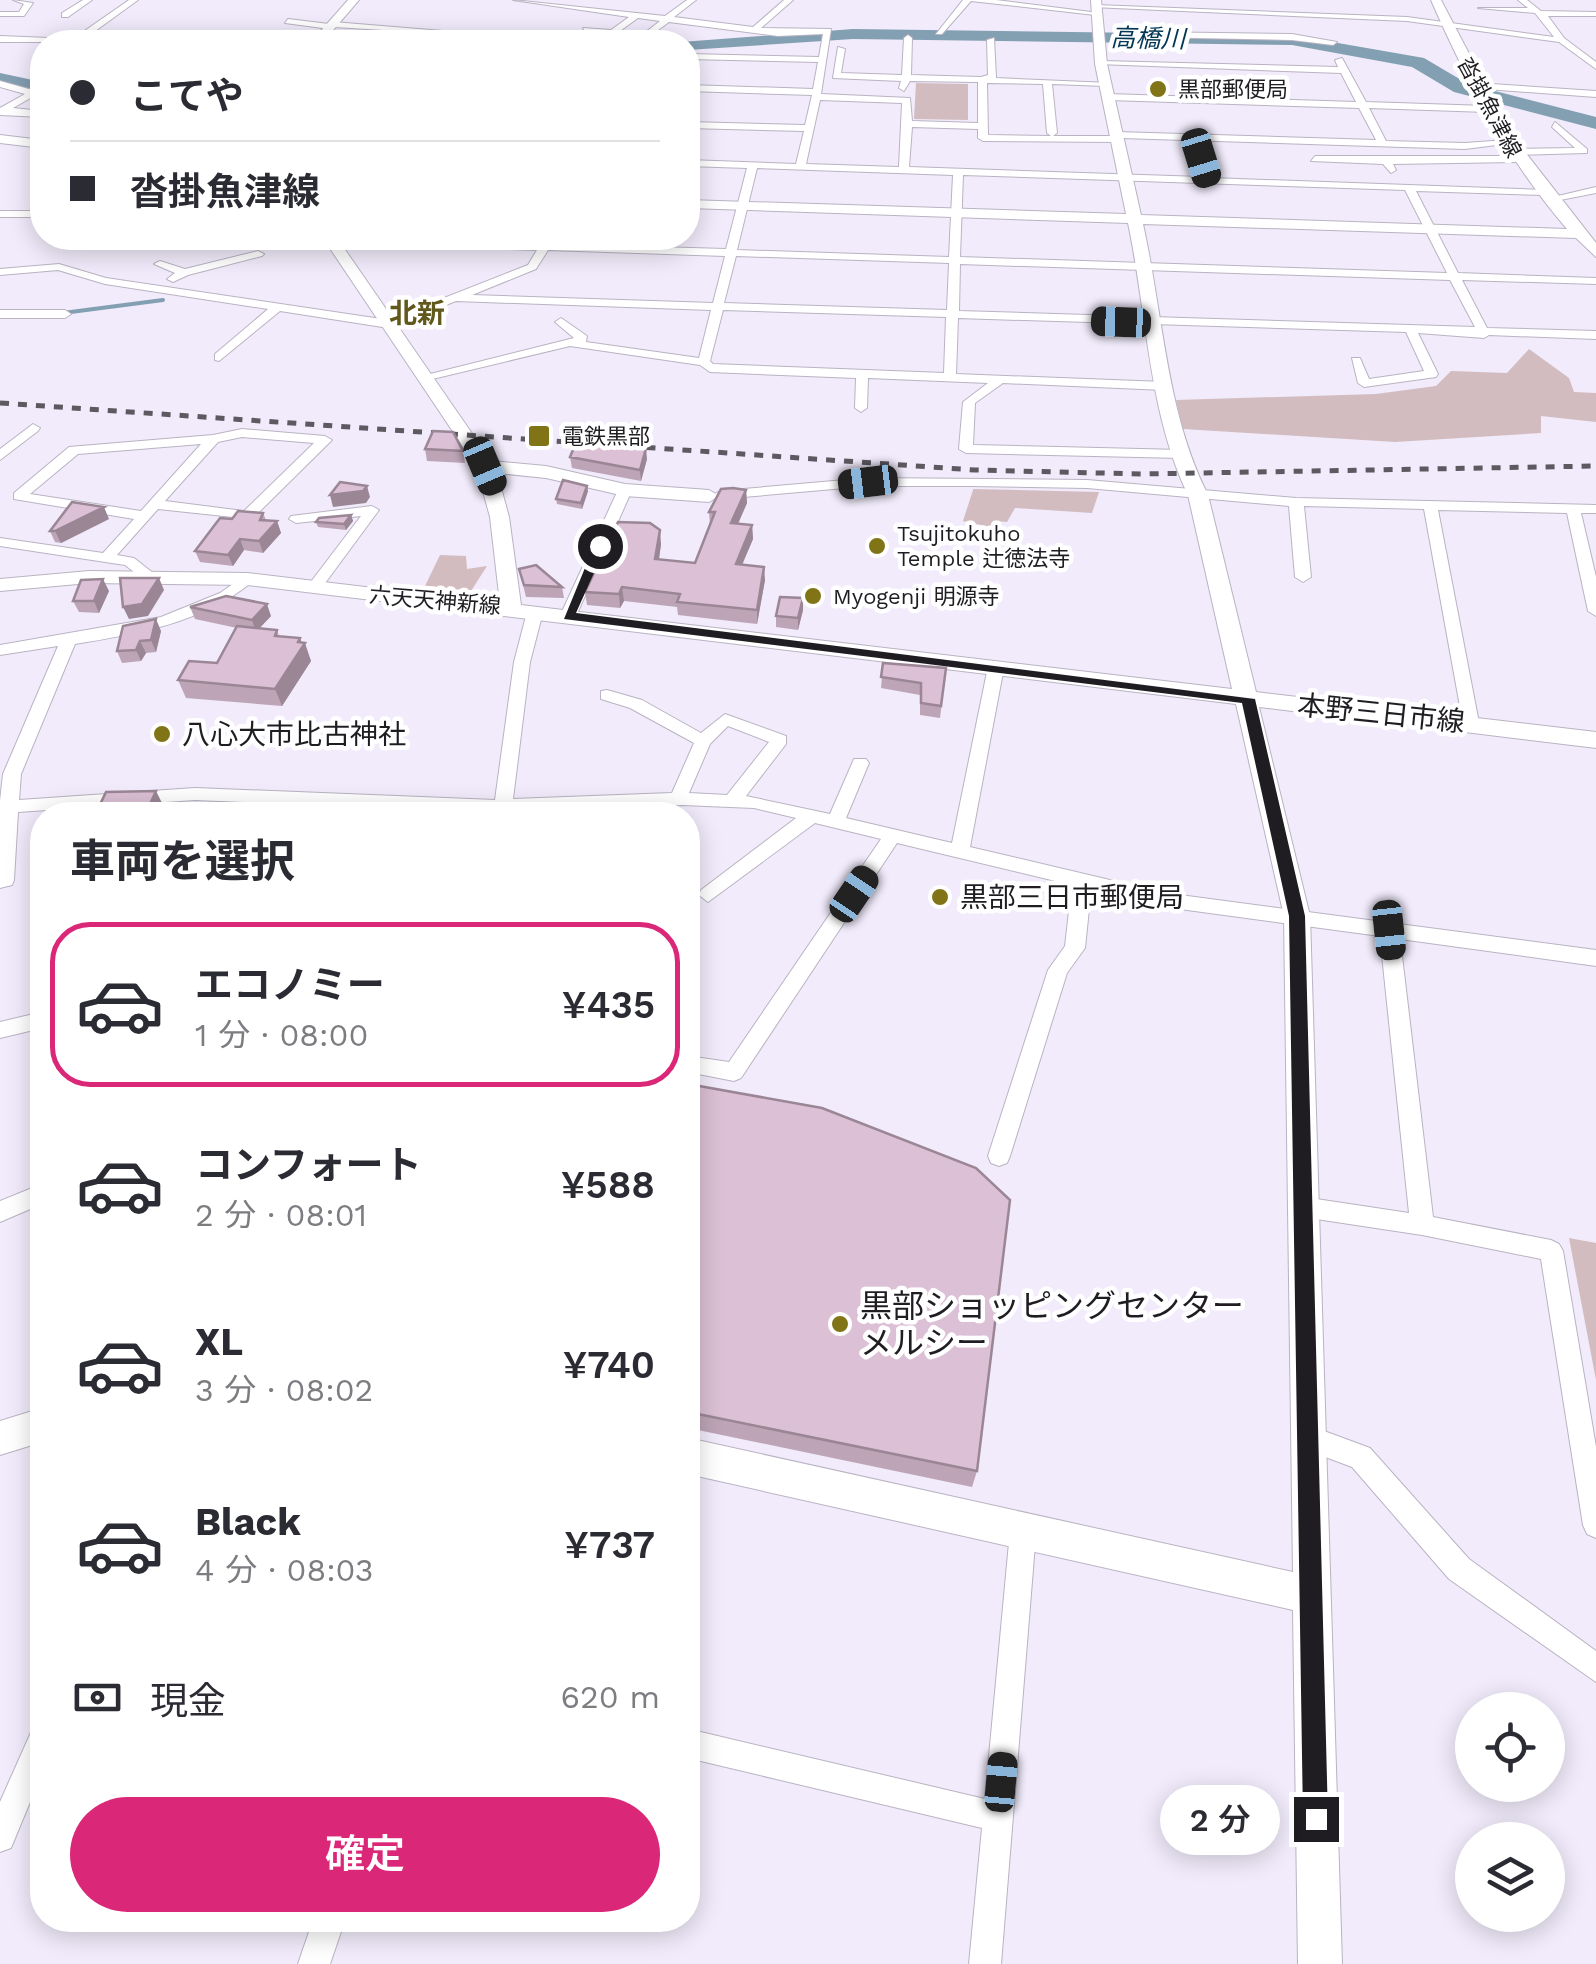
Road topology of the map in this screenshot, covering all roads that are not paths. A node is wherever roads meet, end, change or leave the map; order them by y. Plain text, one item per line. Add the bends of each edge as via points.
1 (16, 0) edge
2 (88, 0) edge
3 (134, 0) edge
4 (354, 0) edge
5 (517, 0) edge
6 (692, 0) edge
7 (789, 0) edge
8 (971, 0) edge
9 (1324, 0) edge
10 (1436, 0) edge
11 (1522, 0) edge
12 (543, 1) edge
13 (989, 1) edge
14 (1096, 6) edge
15 (1181, 7) junction
16 (1482, 8) dead end
17 (1539, 12) junction
18 (0, 14) edge
19 (638, 14) junction
20 (1596, 14) edge
21 (65, 15) dead end
22 (1328, 15) junction
23 (668, 18) junction
24 (288, 22) dead end
25 (1447, 24) junction
26 (332, 26) junction
27 (757, 28) junction
28 (92, 30) edge
29 (328, 30) edge
30 (392, 30) edge
31 (616, 30) edge
32 (653, 30) edge
33 (939, 32) dead end
34 (908, 38) dead end
35 (795, 39) dead end
36 (0, 40) edge
37 (991, 40) dead end
38 (1561, 40) junction
39 (30, 41) edge
40 (1333, 42) junction
41 (841, 48) dead end
42 (700, 56) edge
43 (790, 59) junction
44 (823, 60) junction
45 (1101, 64) junction
46 (1596, 66) edge
47 (1345, 70) junction
48 (906, 78) junction
49 (982, 80) junction
50 (1046, 82) junction
51 (0, 84) edge
52 (1476, 86) junction
53 (700, 88) edge
54 (744, 90) junction
55 (1106, 90) junction
56 (30, 92) edge
57 (904, 93) dead end
58 (1596, 94) edge
59 (30, 95) edge
60 (817, 95) junction
61 (1364, 105) junction
62 (1486, 108) junction
63 (1, 110) edge
64 (30, 113) edge
65 (907, 124) junction
66 (700, 125) edge
67 (1555, 125) dead end
68 (734, 126) junction
69 (808, 128) junction
70 (1052, 133) dead end
71 (1117, 137) junction
72 (0, 140) edge
73 (983, 141) junction
74 (1382, 142) junction
75 (30, 143) edge
76 (1029, 146) dead end
77 (1512, 152) junction
78 (1201, 158) dead end
79 (1315, 159) dead end
80 (1386, 161) junction
81 (700, 163) edge
82 (753, 165) junction
83 (800, 167) junction
84 (904, 170) junction
85 (958, 172) junction
86 (1124, 177) junction
87 (1207, 180) junction
88 (1404, 186) junction
89 (1596, 190) edge
90 (1547, 195) junction
91 (700, 204) edge
92 (744, 206) junction
93 (0, 214) edge
94 (30, 214) edge
95 (956, 214) junction
96 (1134, 220) junction
97 (1433, 229) junction
98 (1586, 237) edge
99 (339, 250) edge
100 (543, 250) edge
101 (682, 250) edge
102 (1596, 252) edge
103 (732, 253) junction
104 (258, 254) dead end
105 (954, 261) junction
106 (160, 264) dead end
107 (1145, 266) junction
108 (0, 272) edge
109 (184, 273) junction
110 (1454, 277) junction
111 (1596, 281) edge
112 (153, 289) junction
113 (457, 298) junction
114 (719, 307) junction
115 (277, 308) junction
116 (0, 314) edge
117 (65, 314) dead end
118 (954, 316) junction
119 (561, 322) dead end
120 (1154, 323) junction
121 (389, 324) junction
122 (1411, 332) junction
123 (1484, 334) junction
124 (1596, 335) edge
125 (576, 344) junction
126 (219, 357) dead end
127 (1356, 361) dead end
128 (704, 362) junction
129 (862, 375) junction
130 (424, 377) junction
131 (950, 378) junction
132 (1000, 380) junction
133 (1164, 386) junction
134 (861, 408) dead end
135 (33, 428) dead end
136 (212, 438) junction
137 (1182, 454) junction
138 (0, 456) edge
139 (485, 466) junction
140 (625, 490) junction
141 (1198, 494) junction
142 (709, 496) joint
143 (1296, 502) junction
144 (1430, 505) junction
145 (1572, 508) junction
146 (1596, 509) edge
147 (150, 510) junction
148 (296, 519) dead end
149 (0, 542) edge
150 (107, 558) junction
151 (148, 576) junction
152 (1304, 576) dead end
153 (247, 579) junction
154 (0, 585) edge
155 (315, 588) junction
156 (511, 609) junction
157 (1596, 611) edge
158 (535, 612) junction
159 (568, 616) junction
160 (69, 638) junction
161 (0, 650) edge
162 (996, 667) junction
163 (607, 694) dead end
164 (1248, 699) junction
165 (1471, 724) junction
166 (1596, 740) edge
167 (703, 742) junction
168 (860, 763) dead end
169 (678, 799) junction
170 (732, 801) junction
171 (68, 802) edge
172 (348, 802) edge
173 (503, 802) edge
174 (631, 802) edge
175 (30, 804) edge
176 (4, 806) edge
177 (813, 814) junction
178 (836, 820) junction
179 (893, 835) junction
180 (960, 850) junction
181 (0, 881) edge
182 (1082, 882) junction
183 (708, 895) dead end
184 (1297, 916) junction
185 (1389, 930) junction
186 (1596, 958) edge
187 (30, 1023) edge
188 (0, 1030) edge
189 (700, 1066) edge
190 (999, 1156) dead end
191 (30, 1199) edge
192 (1303, 1206) junction
193 (0, 1212) edge
194 (1422, 1226) junction
195 (30, 1429) edge
196 (1306, 1437) junction
197 (0, 1438) edge
198 (700, 1459) edge
199 (1596, 1525) edge
200 (1023, 1532) junction
201 (1310, 1595) junction
202 (1596, 1668) edge
203 (700, 1747) edge
204 (30, 1762) edge
205 (7, 1804) edge
206 (998, 1818) junction
207 (0, 1837) edge
208 (325, 1932) edge
209 (314, 1964) edge
210 (985, 1964) edge
211 (1320, 1964) edge

1 - 18 street via 28,2 22,14
2 - 21 street
3 - 28 street
4 - 26 main road
5 - 12 street
6 - 23 street
7 - 27 street
8 - 13 street
8 - 33 street
9 - 22 street
10 - 25 main road, 沓掛魚津線
11 - 17 street
12 - 19 street
13 - 14 street
14 - 15 street
14 - 45 main road
15 - 22 street
15 - 40 street via 1145,31
16 - 17 street
17 - 20 street
17 - 38 street
19 - 23 street
19 - 31 street
22 - 25 street
22 - 40 street
23 - 27 street
23 - 32 street
24 - 26 street
25 - 38 street
25 - 52 main road, 沓掛魚津線
26 - 29 main road
26 - 30 street
27 - 44 street via 828,31
34 - 48 street
35 - 43 street
36 - 39 street
37 - 49 street via 992,76
38 - 46 street
40 - 47 street
41 - 48 street via 836,76
42 - 43 street
43 - 44 street
44 - 60 street
45 - 47 street
45 - 55 main road
47 - 61 street
48 - 49 street
48 - 57 street
49 - 50 street
49 - 73 street
50 - 55 street
50 - 70 street
51 - 56 street
52 - 58 street
52 - 62 main road, 沓掛魚津線
53 - 54 street
54 - 60 street
54 - 68 street
55 - 61 street
55 - 71 main road
59 - 63 street
60 - 65 street via 907,100
60 - 69 street
61 - 62 street
61 - 74 street
62 - 77 main road, 沓掛魚津線
63 - 64 street
65 - 73 street
65 - 84 street
66 - 68 street
67 - 77 street via 1584,151
68 - 69 street
69 - 83 street
71 - 73 street
71 - 74 street
71 - 86 main road
72 - 75 main road
73 - 76 street
74 - 77 street
77 - 80 street
77 - 90 main road, 沓掛魚津線
78 - 87 street
79 - 80 street
80 - 88 street
81 - 82 street
82 - 83 street
82 - 92 street
83 - 84 street
84 - 85 street
85 - 86 street
85 - 95 street
86 - 87 street
86 - 96 main road
87 - 88 street
88 - 90 street
88 - 97 street
89 - 90 street
90 - 98 main road, 沓掛魚津線
91 - 92 main road
92 - 95 main road
92 - 103 street
93 - 94 street
95 - 96 main road
95 - 105 street
96 - 97 main road
96 - 107 main road
97 - 98 main road
97 - 110 street
98 - 102 main road, 沓掛魚津線
99 - 121 main road, 六天天神新線
100 - 113 street via 532,267
101 - 103 street
103 - 105 street
103 - 114 street
104 - 109 street
105 - 107 street
105 - 118 street
106 - 109 street
107 - 110 street
107 - 120 main road
108 - 112 street via 60,267
109 - 112 street
110 - 111 street
110 - 123 street
112 - 115 street
113 - 114 street
113 - 121 street
114 - 118 street
114 - 128 street
115 - 121 street
115 - 126 street
116 - 117 street
118 - 120 street
118 - 131 street
119 - 125 street via 582,339
120 - 122 street
120 - 133 main road
121 - 130 main road, 六天天神新線
122 - 123 street
122 - 127 street via 1432,374 1365,387
123 - 124 street
125 - 128 street
125 - 130 street
128 - 129 street via 710,368
129 - 131 street
129 - 134 street
130 - 139 main road, 六天天神新線
131 - 132 street
132 - 133 street
132 - 137 street via 969,402 966,449
133 - 137 main road
135 - 138 street
136 - 147 street
136 - 147 street via 242,433 325,440 247,516
136 - 147 street via 74,450 19,496
137 - 141 main road
139 - 140 main road
139 - 156 main road, 六天天神新線 via 498,500
140 - 142 main road
140 - 159 street
141 - 142 street via 1087,484 868,482
141 - 143 street
141 - 164 main road
143 - 144 street
143 - 152 street
144 - 145 street
144 - 165 street
145 - 146 street
145 - 157 street
147 - 150 street
148 - 155 street via 372,510
149 - 150 street
150 - 151 street via 130,560
151 - 153 main road, 六天天神新線
151 - 154 main road, 六天天神新線
153 - 155 main road, 六天天神新線
153 - 160 street via 211,608
155 - 156 main road, 六天天神新線
156 - 158 main road, 本野三日市線
158 - 159 main road, 本野三日市線
158 - 173 street via 524,646
159 - 162 main road, 本野三日市線
160 - 161 street
160 - 176 street
162 - 164 main road, 本野三日市線
162 - 180 street
163 - 167 street
164 - 165 main road, 本野三日市線
164 - 184 main road
165 - 166 main road, 本野三日市線
167 - 169 street
167 - 170 street via 725,720 780,740
168 - 178 street
169 - 170 street
169 - 174 street
170 - 177 street
171 - 172 street via 195,794
175 - 176 street
176 - 181 street
177 - 178 street
177 - 183 street
178 - 179 street
179 - 180 street
179 - 189 street via 734,1072
180 - 182 street
182 - 184 street
182 - 190 street via 1075,948 1058,970
184 - 185 street
184 - 192 main road
185 - 186 street
185 - 194 street
187 - 188 street
191 - 193 street
192 - 194 street
192 - 196 main road
194 - 199 street via 1550,1250
195 - 197 main road
196 - 201 main road
196 - 202 street via 1361,1456 1459,1569
198 - 200 main road
200 - 201 main road
200 - 206 street
201 - 211 main road
203 - 206 street
204 - 205 street
205 - 207 street
206 - 210 street
208 - 209 street

